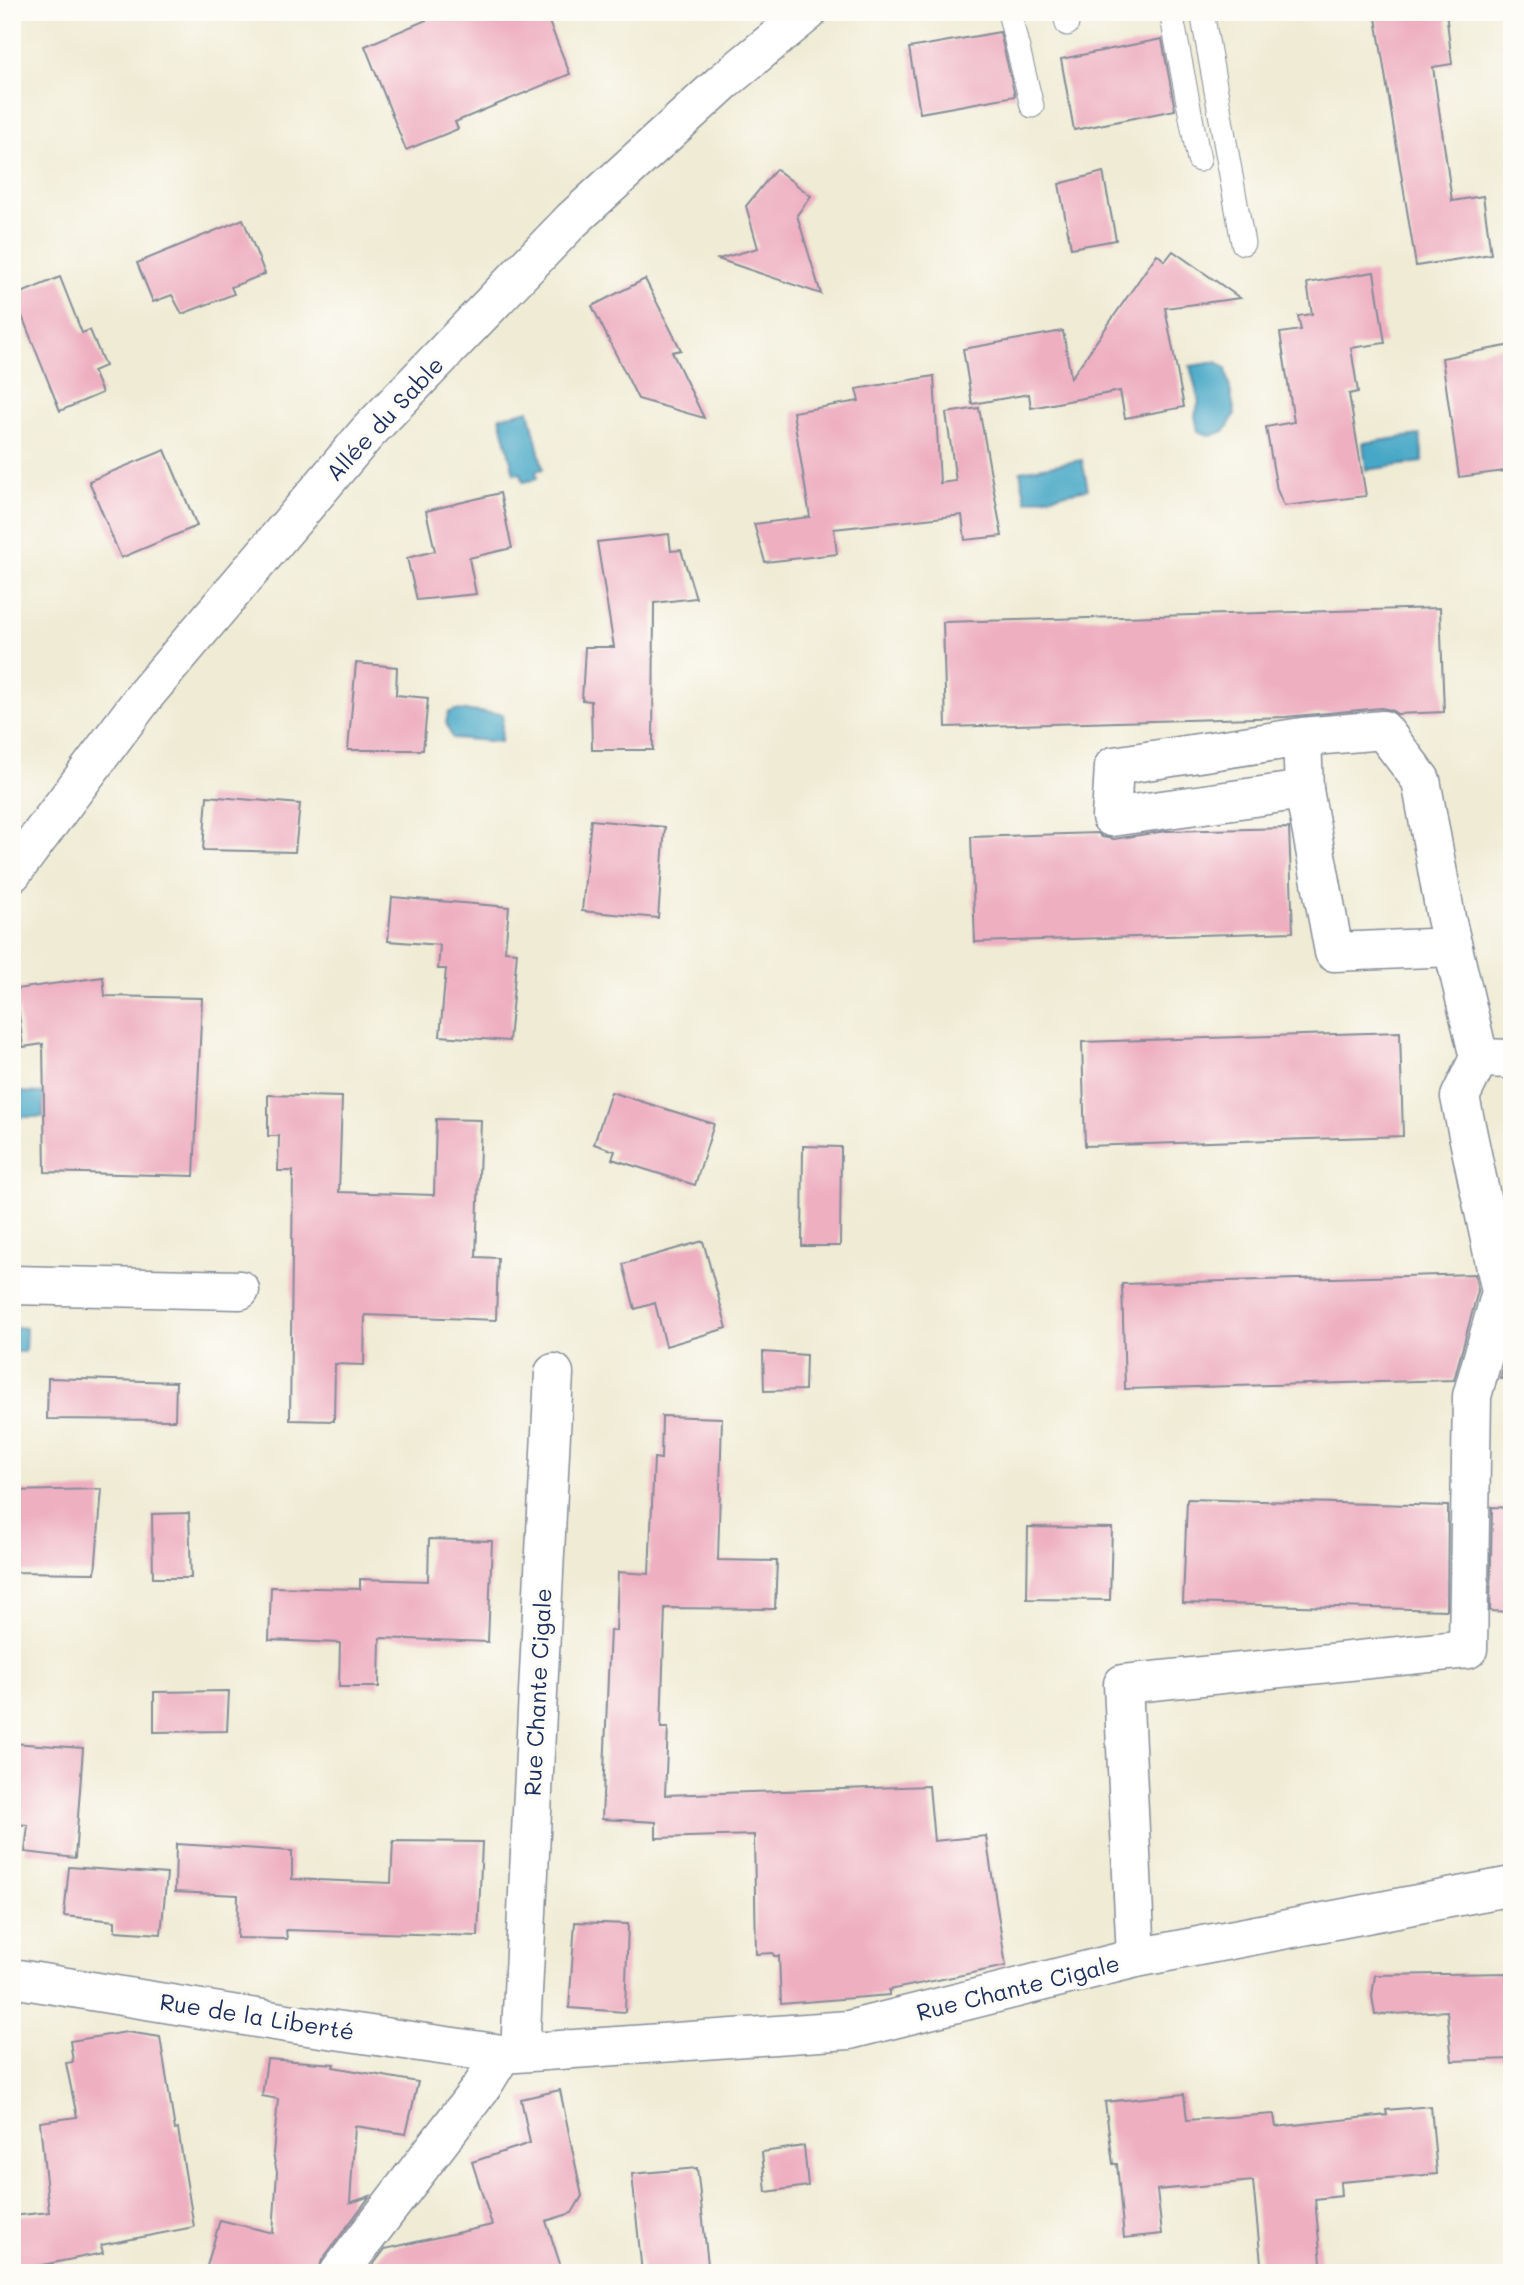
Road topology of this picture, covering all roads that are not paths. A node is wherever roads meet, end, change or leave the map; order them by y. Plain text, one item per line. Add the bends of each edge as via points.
1 (808, 12) edge
2 (1009, 12) edge
3 (1171, 12) edge
4 (1202, 12) edge
5 (1032, 106) dead end
6 (1199, 160) dead end
7 (1243, 243) dead end
8 (1302, 737) junction
9 (1304, 790) junction
10 (12, 873) edge
11 (1453, 947) junction
12 (1495, 1058) edge
13 (12, 1285) edge
14 (240, 1290) dead end
15 (554, 1373) dead end
16 (1512, 1886) edge
17 (1136, 1958) junction
18 (12, 1978) edge
19 (511, 2053) junction
20 (339, 2273) edge

1 - 10 street, Allée du Sable via 723,82 572,220 368,433 146,694
2 - 5 lane
3 - 6 lane
4 - 7 lane
8 - 9 street
8 - 9 street via 1114,766 1111,817
8 - 11 street via 1383,730 1421,779
9 - 11 street via 1334,952
11 - 12 street
12 - 17 street via 1460,1097 1501,1292 1472,1395 1468,1649 1123,1684
13 - 14 street
15 - 19 street, Rue Chante Cigale
16 - 17 street, Rue Chante Cigale
17 - 19 street, Rue Chante Cigale via 849,2030
18 - 19 street, Rue de la Liberté via 287,2023
19 - 20 street

